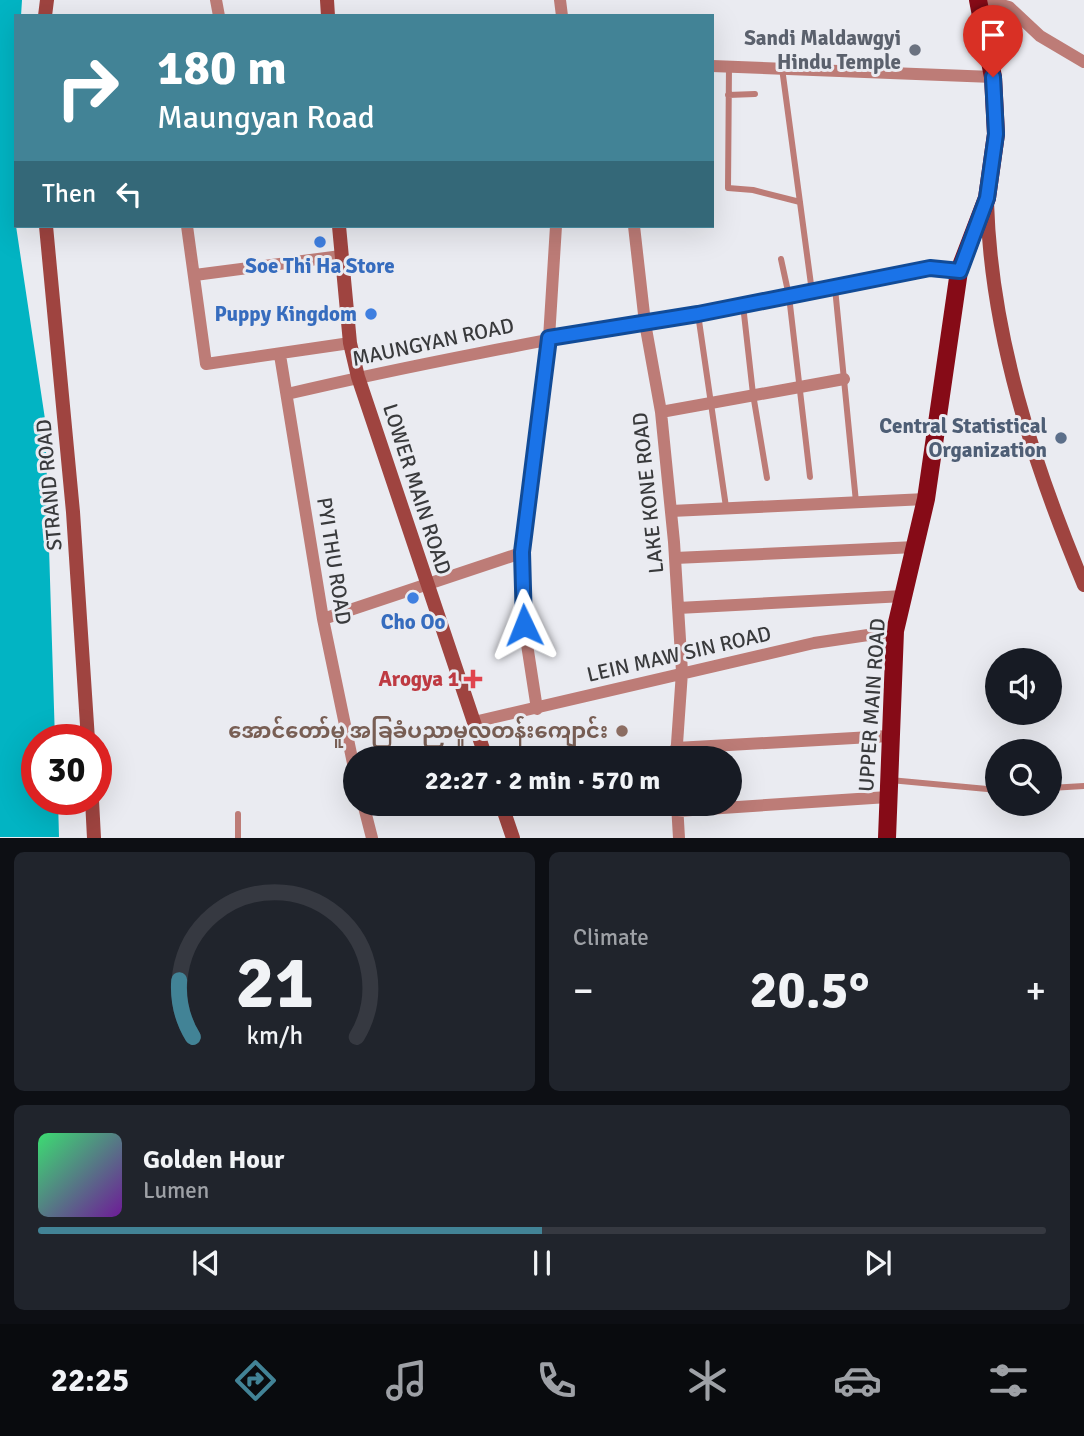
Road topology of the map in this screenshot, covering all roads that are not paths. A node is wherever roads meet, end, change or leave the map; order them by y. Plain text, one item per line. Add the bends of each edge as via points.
1 (980, 0) edge
2 (1069, 52) junction
3 (1084, 54) edge
4 (1084, 62) edge
5 (714, 66) edge
6 (729, 66) junction
7 (781, 66) junction
8 (993, 77) junction
9 (755, 94) dead end
10 (728, 95) junction
11 (987, 198) junction
12 (800, 202) junction
13 (46, 228) edge
14 (187, 228) edge
15 (339, 228) edge
16 (556, 228) edge
17 (634, 228) edge
18 (341, 256) junction
19 (781, 259) dead end
20 (960, 271) junction
21 (195, 275) junction
22 (835, 288) junction
23 (812, 292) junction
24 (789, 296) junction
25 (743, 305) junction
26 (698, 314) junction
27 (645, 323) junction
28 (549, 338) junction
29 (350, 343) junction
30 (280, 355) junction
31 (358, 377) junction
32 (844, 379) junction
33 (798, 387) junction
34 (287, 394) junction
35 (753, 394) junction
36 (712, 402) junction
37 (661, 412) junction
38 (810, 477) dead end
39 (767, 478) dead end
40 (926, 499) junction
41 (856, 502) junction
42 (726, 508) junction
43 (671, 511) junction
44 (916, 547) junction
45 (522, 552) junction
46 (675, 558) junction
47 (1083, 578) edge
48 (425, 583) junction
49 (904, 596) junction
50 (678, 608) junction
51 (323, 619) junction
52 (895, 631) junction
53 (682, 672) junction
54 (537, 709) junction
55 (474, 722) junction
56 (87, 724) edge
57 (890, 736) junction
58 (349, 746) edge
59 (482, 746) edge
60 (677, 746) edge
61 (742, 748) edge
62 (1084, 786) edge
63 (1062, 787) edge
64 (888, 788) junction
65 (985, 790) edge
66 (742, 801) edge
67 (238, 814) dead end
68 (93, 815) edge
69 (366, 816) edge
70 (505, 816) edge
71 (677, 816) edge
72 (94, 838) edge
73 (238, 838) edge
74 (372, 838) edge
75 (513, 838) edge
76 (678, 838) edge
77 (887, 838) edge

1 - 2 street via 1009,7 1040,36
1 - 8 main road, UPPER MAIN ROAD
2 - 3 street
2 - 4 street
5 - 6 street
6 - 7 street
6 - 10 lane
7 - 8 street
7 - 12 lane
8 - 11 main road, UPPER MAIN ROAD via 996,134
9 - 10 lane
10 - 12 lane via 728,188
11 - 20 main road, UPPER MAIN ROAD
11 - 47 main road via 989,254 1012,380 1041,473
12 - 23 lane
13 - 56 main road, STRAND ROAD
14 - 21 street
15 - 18 main road, LOWER MAIN ROAD
16 - 28 street
17 - 27 street, LAKE KONE ROAD
18 - 21 street
18 - 29 main road, LOWER MAIN ROAD
19 - 24 lane
20 - 22 street, MAUNGYAN ROAD via 930,268
20 - 40 main road, UPPER MAIN ROAD
21 - 30 street via 206,365
22 - 23 street, MAUNGYAN ROAD
22 - 32 lane
23 - 24 street, MAUNGYAN ROAD
24 - 25 street, MAUNGYAN ROAD
24 - 33 lane
25 - 26 street, MAUNGYAN ROAD
25 - 35 lane
26 - 27 street, MAUNGYAN ROAD
26 - 36 lane
27 - 28 street, MAUNGYAN ROAD
27 - 37 street, LAKE KONE ROAD
28 - 31 street, MAUNGYAN ROAD
28 - 45 street
29 - 30 street
29 - 31 main road, LOWER MAIN ROAD
30 - 34 street, PYI THU ROAD
31 - 34 street, MAUNGYAN ROAD
31 - 48 main road, LOWER MAIN ROAD
32 - 33 street
32 - 41 lane
33 - 35 street
33 - 38 lane
34 - 51 street, PYI THU ROAD
35 - 36 street
35 - 39 lane
36 - 37 street
36 - 42 lane
37 - 43 street, LAKE KONE ROAD
40 - 41 street
40 - 44 main road, UPPER MAIN ROAD
41 - 42 street
42 - 43 street
43 - 46 street, LAKE KONE ROAD
44 - 46 street
44 - 49 main road, UPPER MAIN ROAD
45 - 48 street
45 - 54 street via 524,625
46 - 50 street, LAKE KONE ROAD
48 - 51 street
48 - 55 main road, LOWER MAIN ROAD
49 - 50 street
49 - 52 main road, UPPER MAIN ROAD
50 - 53 street, LAKE KONE ROAD
51 - 58 street, PYI THU ROAD
52 - 53 street, LEIN MAW SIN ROAD via 814,643
52 - 57 main road, UPPER MAIN ROAD
53 - 54 street, LEIN MAW SIN ROAD
53 - 60 street, LAKE KONE ROAD
54 - 55 street, LEIN MAW SIN ROAD
55 - 59 main road, LOWER MAIN ROAD
57 - 61 street
57 - 64 main road, UPPER MAIN ROAD
62 - 63 lane
64 - 65 lane
64 - 66 street
64 - 77 main road, UPPER MAIN ROAD
67 - 73 lane
68 - 72 main road
69 - 74 street
70 - 75 main road
71 - 76 street

